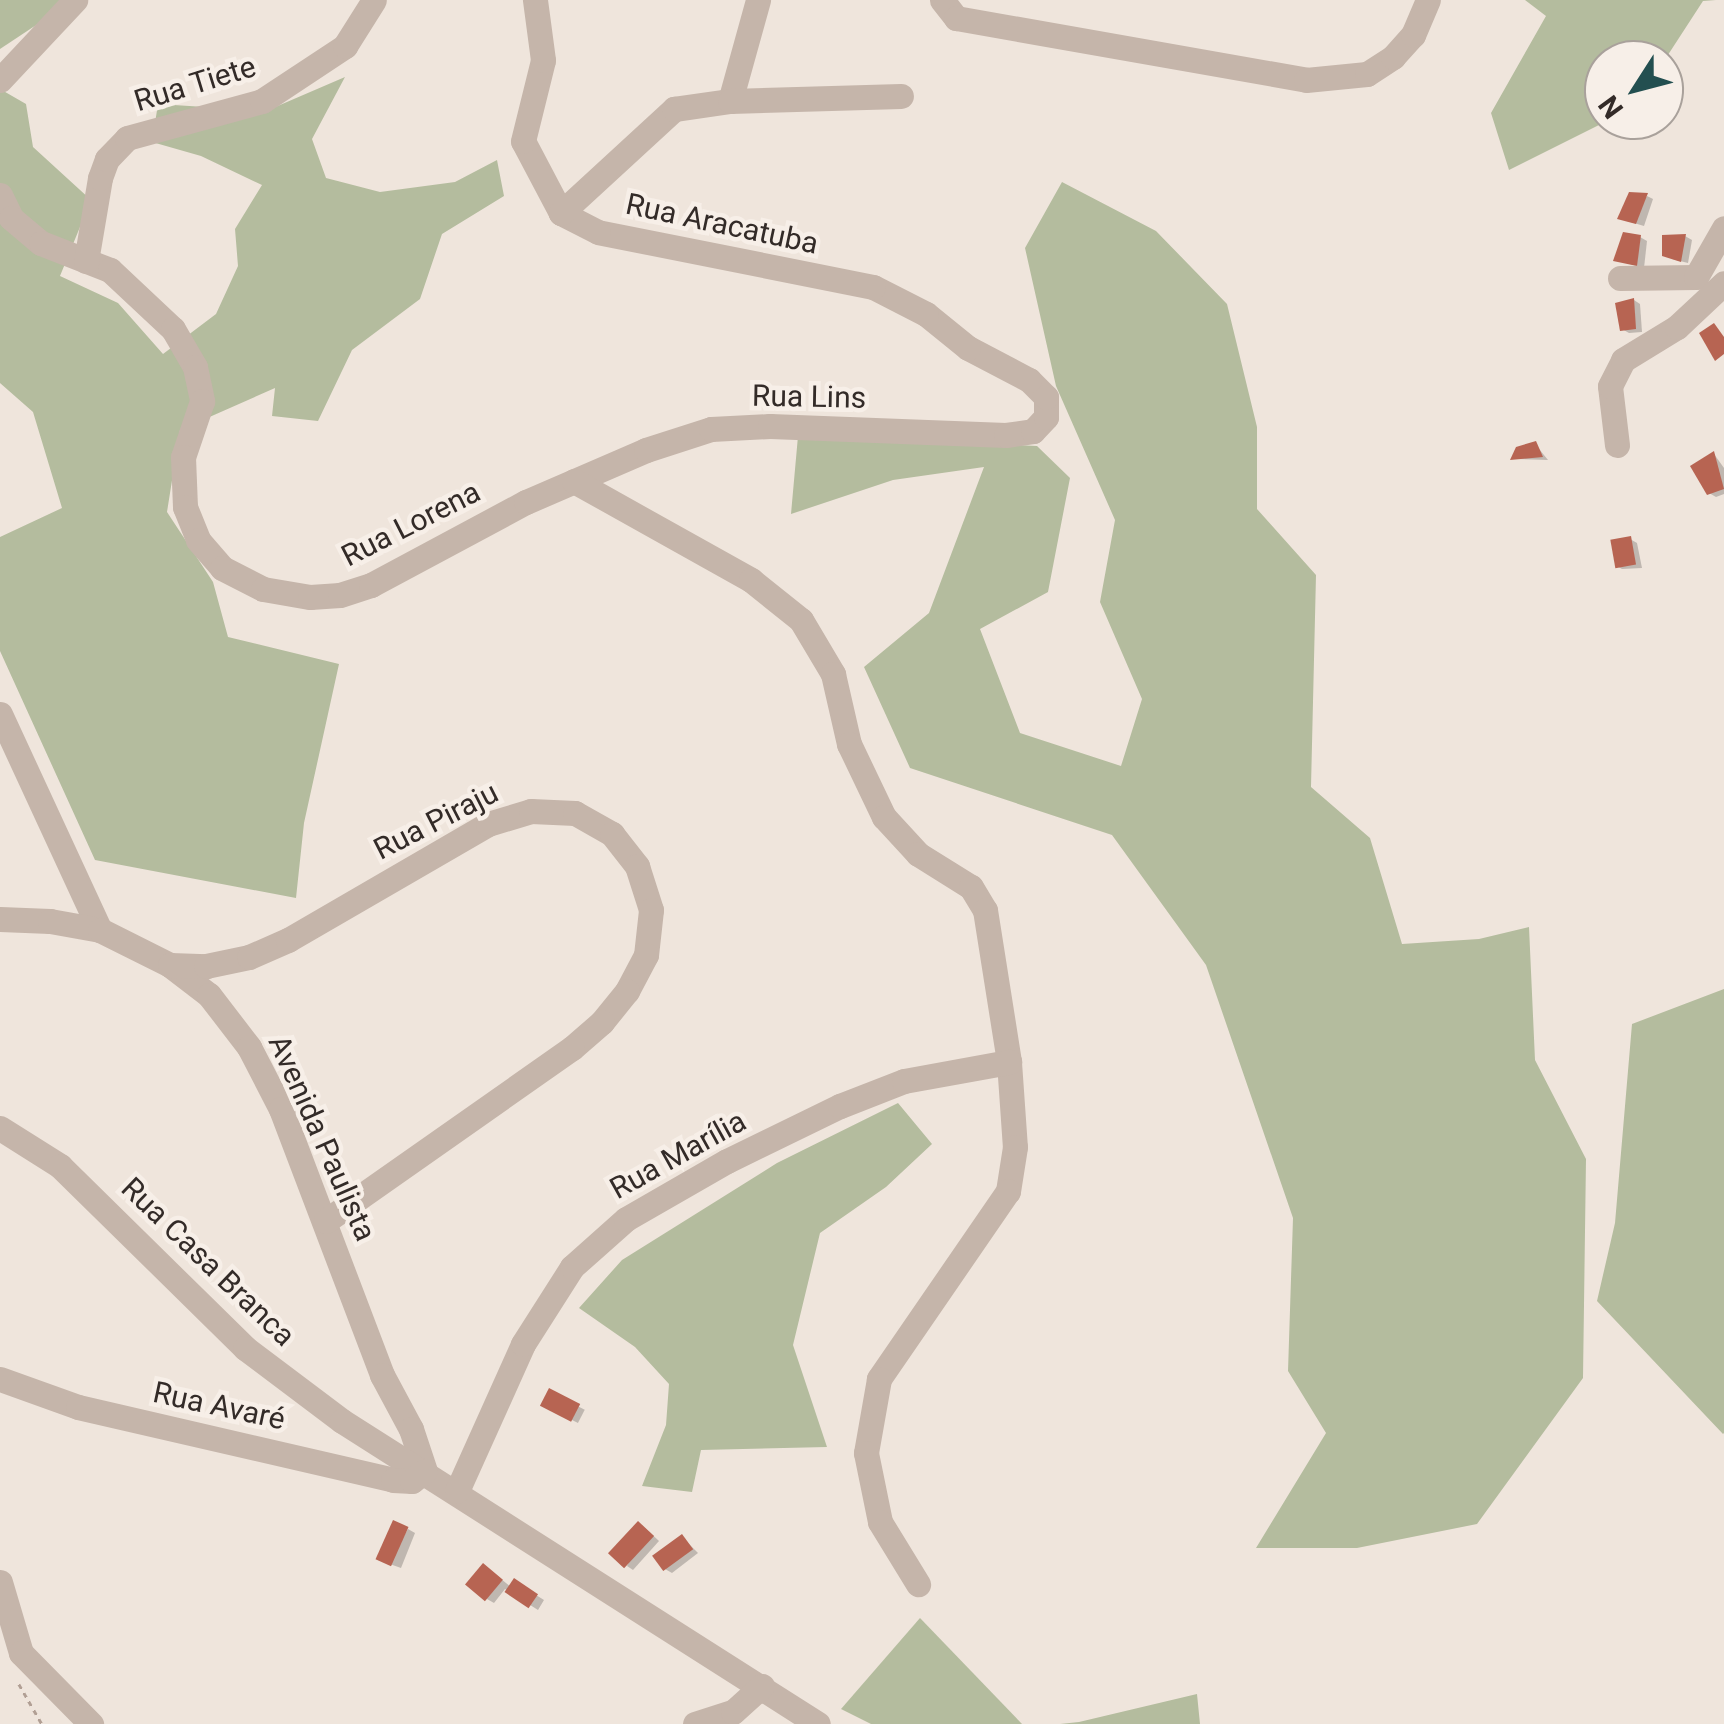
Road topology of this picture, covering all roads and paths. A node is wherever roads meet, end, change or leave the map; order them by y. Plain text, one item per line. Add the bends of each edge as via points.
1 (75, 0) edge
2 (374, 0) edge
3 (535, 0) edge
4 (758, 0) edge
5 (942, 0) edge
6 (1428, 0) edge
7 (0, 80) edge
8 (901, 96) dead end
9 (730, 101) junction
10 (0, 194) edge
11 (561, 213) junction
12 (1724, 228) edge
13 (86, 261) junction
14 (1620, 278) dead end
15 (1724, 284) edge
16 (1046, 417) joint
17 (1617, 445) dead end
18 (574, 481) junction
19 (0, 714) edge
20 (0, 919) edge
21 (100, 930) junction
22 (170, 964) junction
23 (1009, 1062) junction
24 (0, 1128) edge
25 (326, 1221) junction
26 (0, 1380) edge
27 (425, 1471) junction
28 (457, 1491) junction
29 (0, 1582) edge
30 (918, 1584) dead end
31 (20, 1653) junction
32 (762, 1686) junction
33 (42, 1724) edge
34 (91, 1724) edge
35 (695, 1724) edge
36 (818, 1724) edge

1 - 7 street
2 - 13 street, Rua Tiete via 345,46 262,102 128,138 100,178
3 - 11 street via 542,60 523,140
4 - 9 street
5 - 6 street via 956,18 1322,80 1367,74 1393,57 1414,35
8 - 9 street
9 - 11 street via 674,109
10 - 13 street, Rua Lorena via 10,218 40,243
11 - 16 street, Rua Aracatuba via 598,232 873,288 1029,380 1046,398
12 - 14 street via 1696,277
13 - 18 street, Rua Lorena via 110,270 145,300 196,367 202,401 183,457 185,507 198,540 222,568 263,589 325,596 371,585
15 - 17 street via 1677,328 1623,360 1610,386
16 - 18 street, Rua Lins via 1033,431 1006,435 711,429
18 - 23 street via 752,580 801,620 833,674 849,744 884,817 918,854 971,887 985,910
19 - 21 street
20 - 21 street, Avenida Paulista
21 - 22 street, Avenida Paulista
22 - 25 street, Avenida Paulista via 209,996 249,1047
22 - 25 street, Rua Piraju via 206,966 249,957 488,824 531,811 575,814 612,834 637,866 651,910 646,955 602,1022
23 - 28 street, Rua Marília via 904,1081 840,1106 626,1219 572,1266 523,1344
23 - 30 street via 1015,1147 1008,1191 879,1379 866,1454 880,1522
24 - 27 street, Rua Casa Branca via 60,1166 245,1348 342,1421
25 - 27 street, Avenida Paulista
26 - 27 street, Rua Avaré via 78,1408 393,1480 412,1480
27 - 28 street, Rua Casa Branca
28 - 32 street, Rua Casa Branca
29 - 31 street
31 - 33 path via 21,1696
31 - 34 street
32 - 35 street via 733,1712
32 - 36 street, Rua Casa Branca

